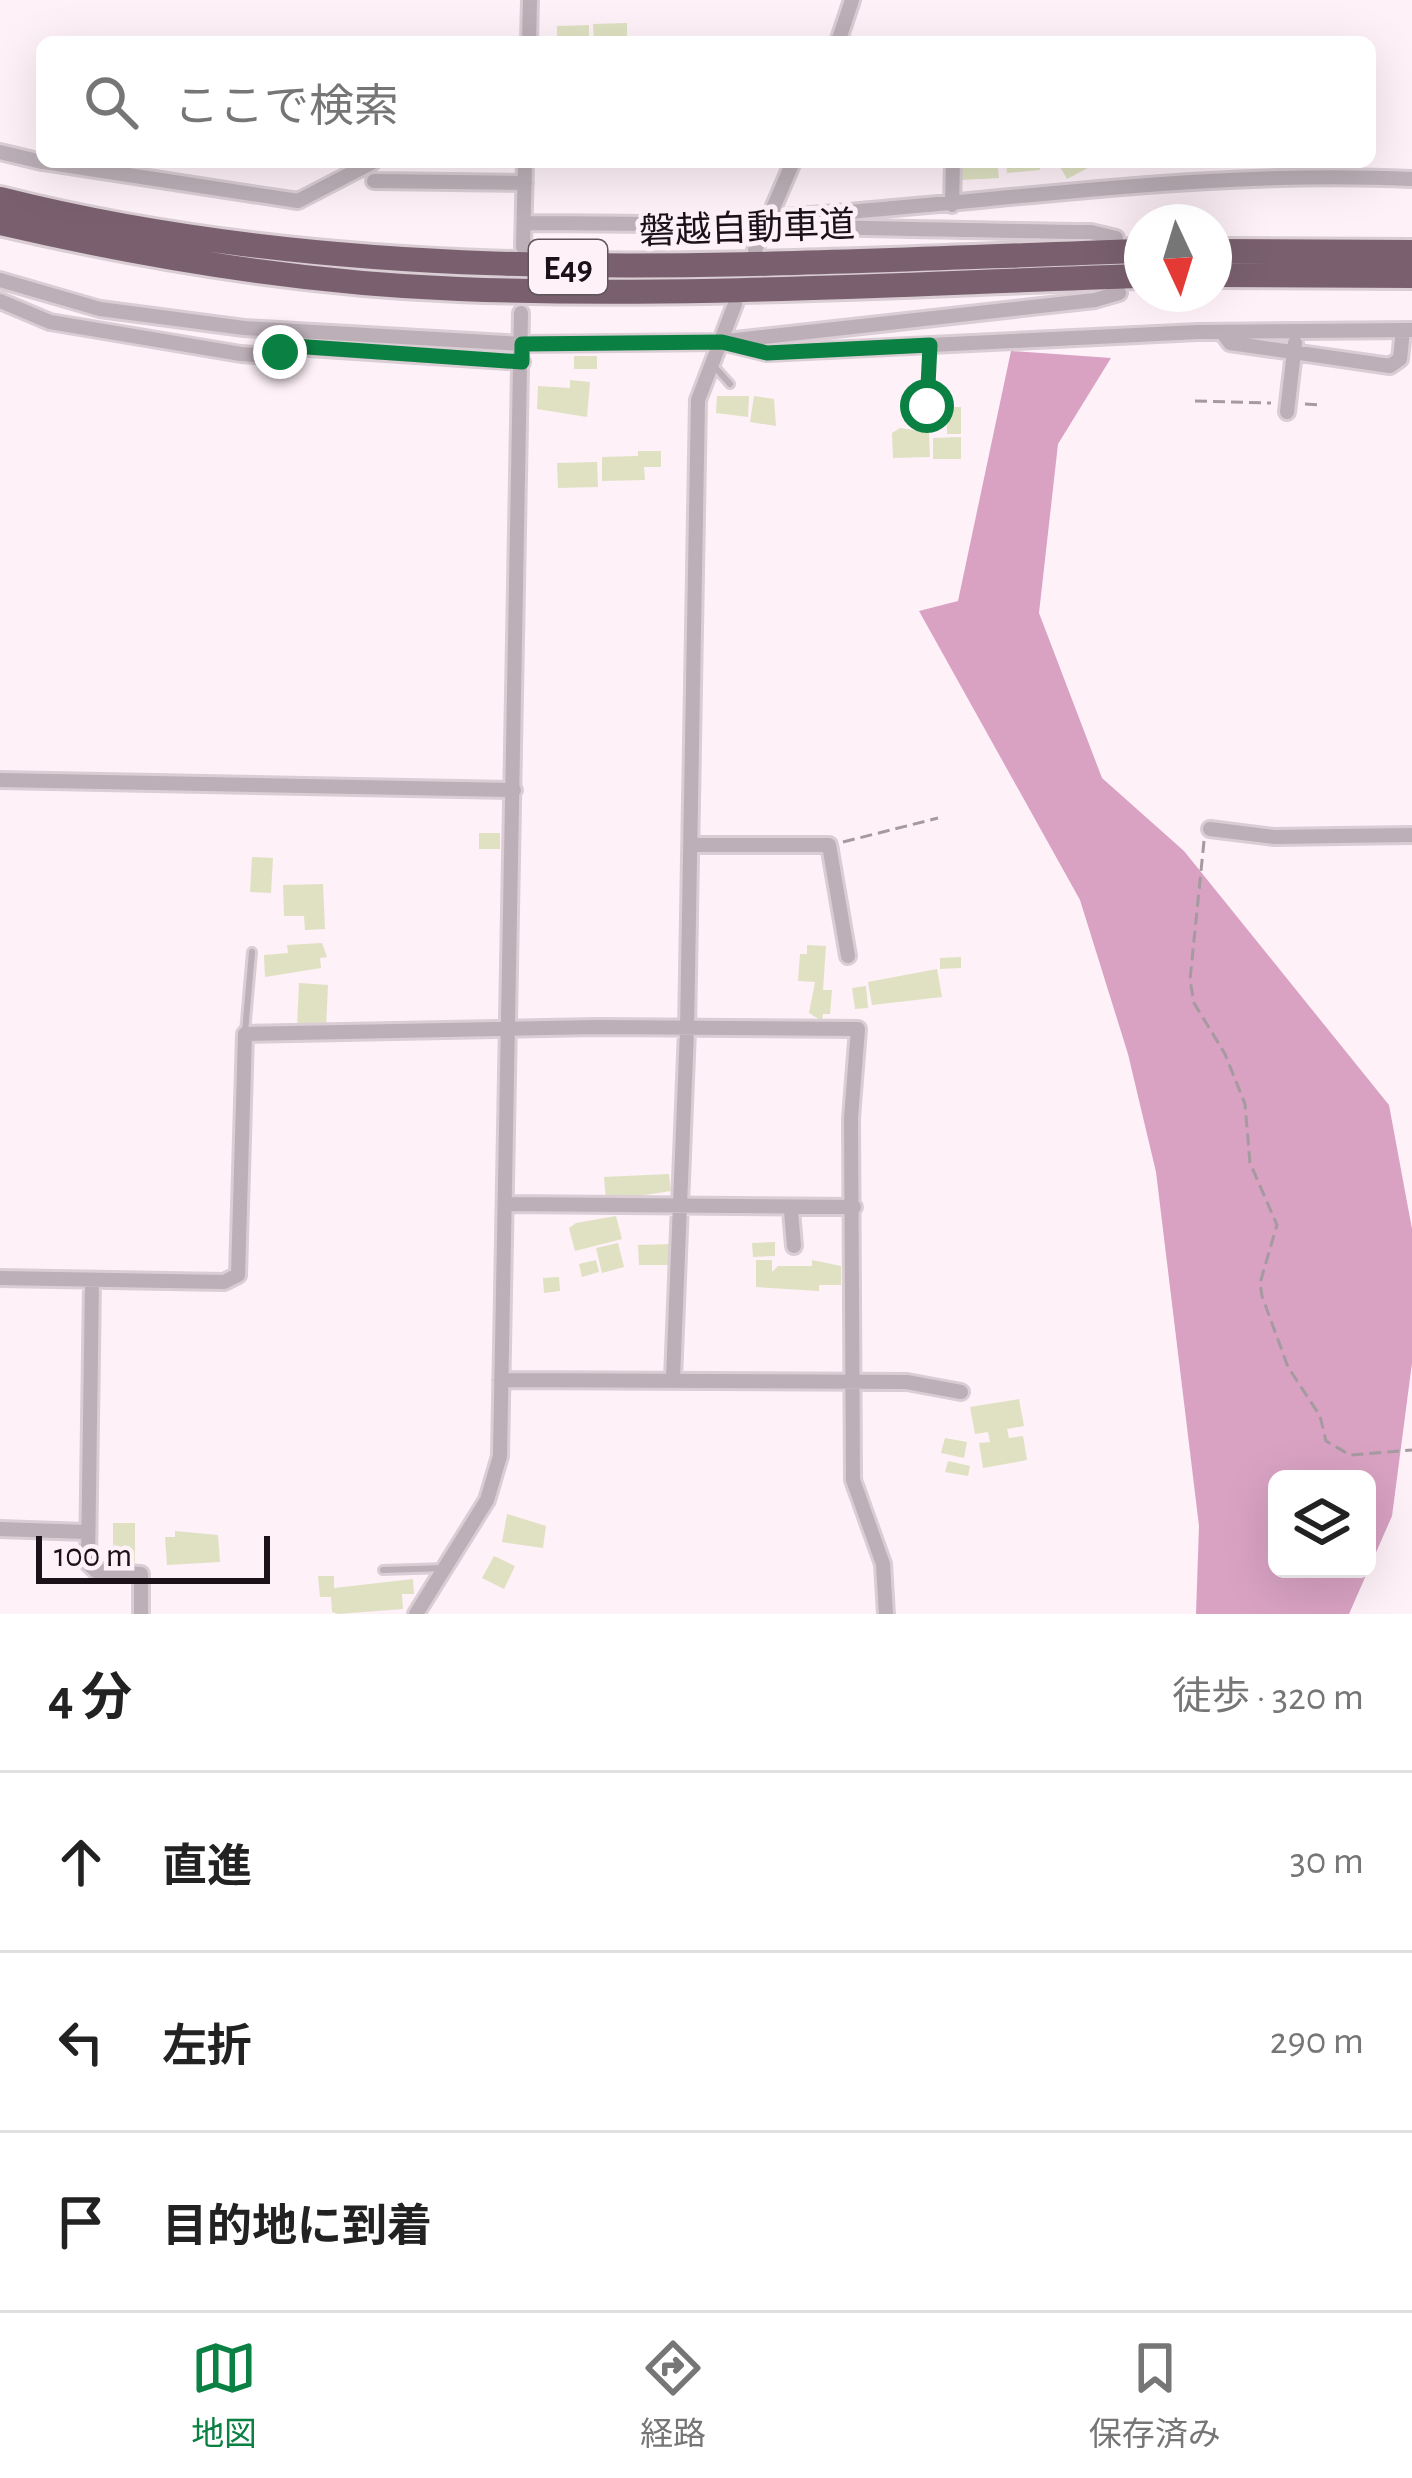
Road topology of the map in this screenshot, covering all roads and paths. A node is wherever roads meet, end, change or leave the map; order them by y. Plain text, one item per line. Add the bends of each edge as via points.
1 (530, 0) edge
2 (852, 0) edge
3 (530, 36) edge
4 (840, 36) edge
5 (0, 152) edge
6 (36, 160) edge
7 (82, 168) edge
8 (361, 168) edge
9 (525, 168) edge
10 (790, 168) edge
11 (953, 168) edge
12 (1412, 179) edge
13 (374, 181) dead end
14 (525, 183) junction
15 (0, 199) edge
16 (952, 205) junction
17 (0, 223) edge
18 (524, 224) junction
19 (763, 228) junction
20 (1116, 238) dead end
21 (523, 247) dead end
22 (755, 250) dead end
23 (1232, 251) edge
24 (1124, 252) edge
25 (1412, 252) edge
26 (1232, 275) edge
27 (1412, 276) edge
28 (1124, 277) edge
29 (0, 280) edge
30 (1119, 293) dead end
31 (0, 301) edge
32 (735, 304) dead end
33 (521, 313) dead end
34 (1408, 330) edge
35 (1222, 332) junction
36 (1297, 332) junction
37 (722, 342) junction
38 (522, 344) junction
39 (930, 345) junction
40 (1294, 352) junction
41 (522, 362) junction
42 (713, 365) junction
43 (730, 384) dead end
44 (1195, 401) dead end
45 (1322, 405) dead end
46 (927, 406) dead end
47 (1287, 408) junction
48 (0, 780) edge
49 (514, 790) junction
50 (938, 818) dead end
51 (1210, 829) joint
52 (1412, 835) edge
53 (691, 845) junction
54 (830, 845) junction
55 (252, 952) dead end
56 (848, 956) dead end
57 (687, 1030) junction
58 (509, 1032) junction
59 (245, 1034) junction
60 (505, 1204) junction
61 (681, 1206) junction
62 (854, 1207) junction
63 (791, 1211) junction
64 (794, 1246) dead end
65 (0, 1278) edge
66 (92, 1280) junction
67 (674, 1379) junction
68 (501, 1380) junction
69 (856, 1384) junction
70 (961, 1392) dead end
71 (1412, 1450) edge
72 (0, 1529) edge
73 (86, 1532) junction
74 (448, 1568) junction
75 (383, 1570) dead end
76 (141, 1614) edge
77 (416, 1614) edge
78 (886, 1614) edge

1 - 3 street
2 - 4 street
5 - 6 street
7 - 8 street via 298,201
9 - 14 street
10 - 19 street
11 - 16 street
12 - 16 street via 1194,180
13 - 14 street
14 - 18 street
15 - 24 highway, 磐越自動車道 / E49 via 232,243 454,265
16 - 19 street via 783,218
17 - 28 highway, 磐越自動車道 / E49 via 230,266 456,289
18 - 19 street
18 - 21 street
19 - 20 street
19 - 22 street
23 - 25 highway
26 - 27 highway
29 - 38 street via 168,320
30 - 37 street
31 - 41 street via 50,322 241,354 273,356 294,346
32 - 37 street
33 - 38 street
34 - 36 street
34 - 40 street via 1390,366
35 - 36 street
35 - 39 street
35 - 40 street via 1229,343
36 - 40 street
37 - 38 street
37 - 39 street via 767,353
37 - 42 street
38 - 41 street
39 - 46 lane
40 - 47 street
41 - 49 street
42 - 43 lane
42 - 53 street via 698,400
44 - 47 path
45 - 47 path
48 - 49 street
49 - 58 street
50 - 54 path
51 - 52 street via 1274,837
51 - 71 path via 1190,980 1245,1104 1250,1163 1277,1225 1260,1283 1272,1330 1326,1441 1350,1455
53 - 54 street
53 - 57 street
54 - 56 street
55 - 59 lane
57 - 58 street
57 - 61 street
57 - 62 street via 858,1030
58 - 59 street
58 - 60 street
59 - 66 street via 238,1275 224,1282
60 - 61 street
60 - 68 street
61 - 63 street
61 - 67 street
62 - 63 street
62 - 69 street
63 - 64 street
65 - 66 street
66 - 73 street
67 - 68 street
67 - 69 street
68 - 74 street via 494,1481
69 - 70 street
69 - 78 street via 853,1480 883,1564
72 - 73 street
73 - 76 street via 92,1570 141,1574
74 - 75 lane
74 - 77 street

